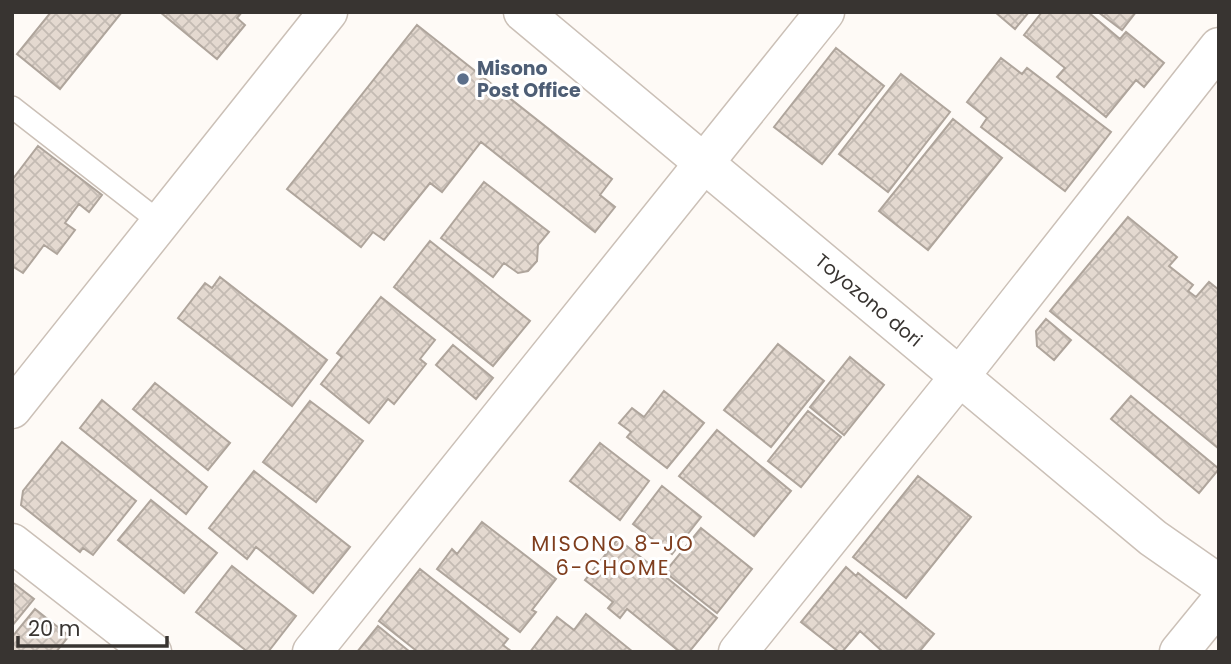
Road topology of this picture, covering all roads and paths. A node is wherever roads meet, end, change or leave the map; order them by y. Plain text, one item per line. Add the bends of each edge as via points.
1 (328, 12) edge
2 (523, 12) edge
3 (825, 12) edge
4 (1219, 47) edge
5 (12, 107) edge
6 (704, 164) junction
7 (161, 223) junction
8 (961, 376) junction
9 (12, 409) edge
10 (12, 543) edge
11 (1219, 584) edge
12 (1219, 603) edge
13 (152, 652) edge
14 (312, 652) edge
15 (738, 652) edge
16 (1179, 652) edge

1 - 7 street
2 - 6 street, Toyozono dori
3 - 6 street
4 - 8 street
5 - 7 lane
6 - 8 street, Toyozono dori
6 - 14 street
7 - 9 street
8 - 11 street, Toyozono dori via 1153,538
8 - 15 street
10 - 13 street
12 - 16 street

